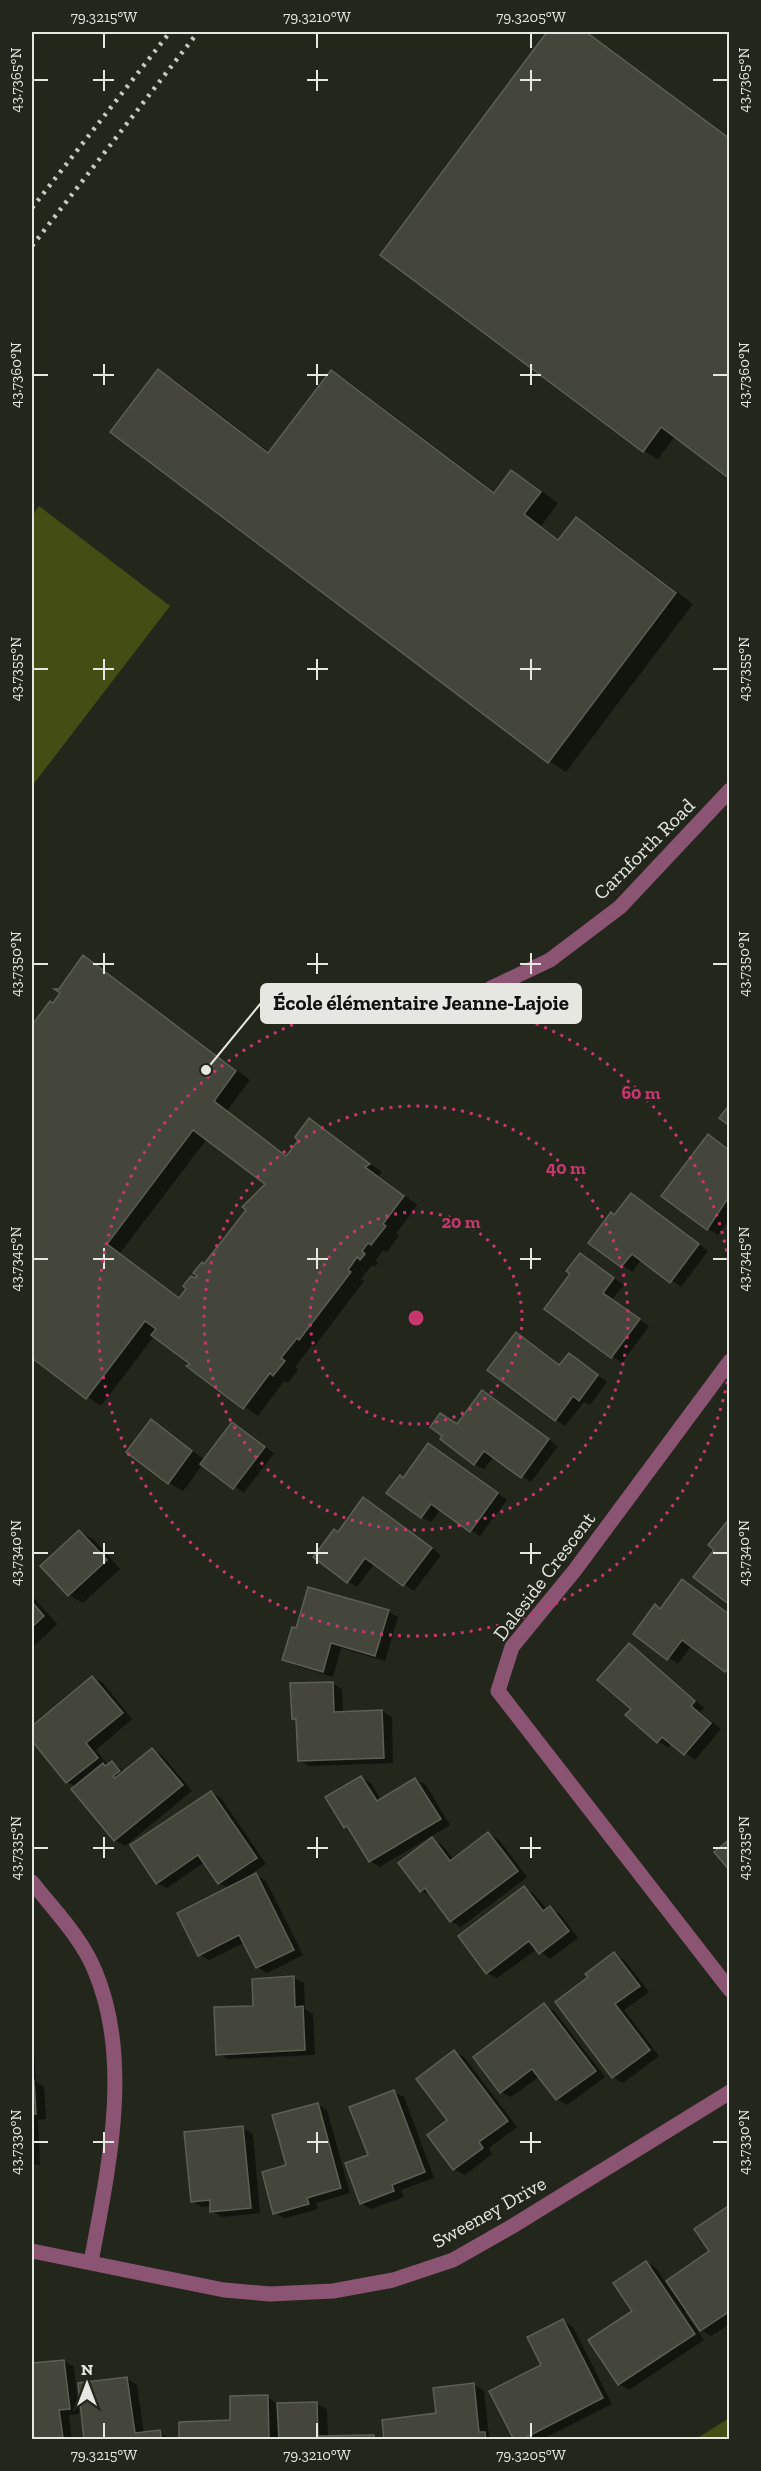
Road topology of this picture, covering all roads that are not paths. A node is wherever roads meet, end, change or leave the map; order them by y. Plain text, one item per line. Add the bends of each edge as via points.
1 (729, 789) edge
2 (491, 988) dead end
3 (729, 1360) edge
4 (32, 1882) edge
5 (729, 1990) edge
6 (729, 2092) edge
7 (32, 2252) edge
8 (91, 2262) junction

1 - 2 street, Carnforth Road via 620,908 550,960
3 - 5 street, Daleside Crescent via 575,1570 512,1647 498,1691
4 - 8 street via 68,1927 95,1970 110,2023 114,2082 110,2145
6 - 8 street, Sweeney Drive via 453,2260 393,2280 333,2291 270,2294 224,2290
7 - 8 street, Sweeney Drive

